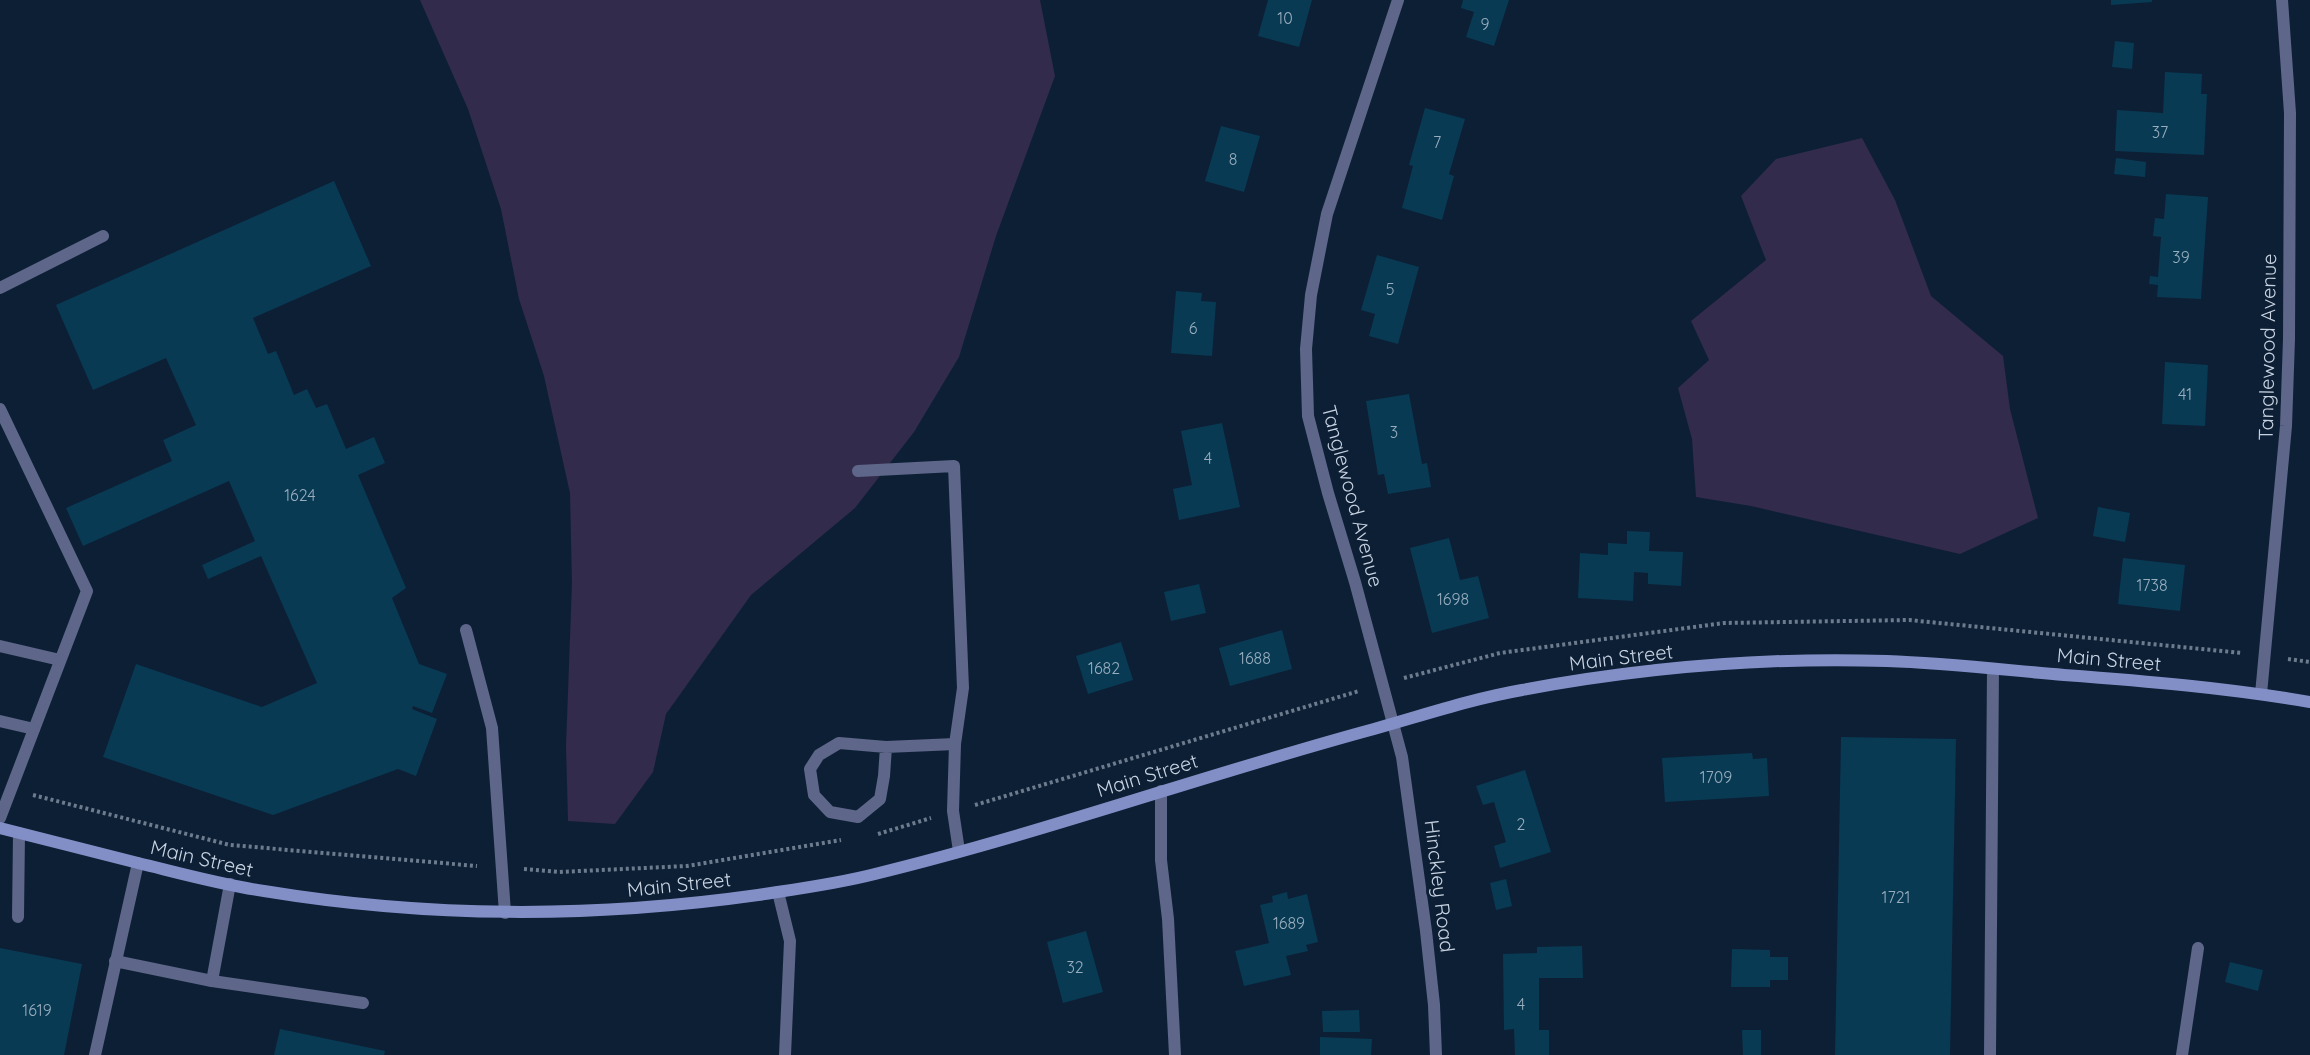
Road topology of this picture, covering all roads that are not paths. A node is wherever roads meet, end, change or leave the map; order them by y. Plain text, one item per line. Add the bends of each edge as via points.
1 (1398, 0) edge
2 (2282, 0) edge
3 (103, 236) dead end
4 (0, 288) edge
5 (0, 409) edge
6 (858, 471) dead end
7 (466, 630) dead end
8 (0, 646) edge
9 (60, 660) junction
10 (1993, 669) junction
11 (2262, 694) junction
12 (2310, 702) edge
13 (0, 721) edge
14 (1394, 723) junction
15 (34, 729) junction
16 (955, 744) junction
17 (886, 747) junction
18 (1161, 791) junction
19 (0, 818) edge
20 (0, 828) edge
21 (19, 833) junction
22 (959, 851) junction
23 (138, 863) junction
24 (230, 884) junction
25 (778, 892) junction
26 (505, 913) junction
27 (18, 917) dead end
28 (2198, 948) dead end
29 (116, 961) junction
30 (212, 981) junction
31 (363, 1004) dead end
32 (95, 1055) edge
33 (785, 1055) edge
34 (1175, 1055) edge
35 (1436, 1055) edge
36 (1990, 1055) edge
37 (2182, 1055) edge

1 - 14 street, Tanglewood Avenue via 1327,214 1311,295 1306,349 1308,416
2 - 11 street, Tanglewood Avenue via 2290,112 2289,350
3 - 4 street
5 - 9 street via 87,591
6 - 16 street via 954,466 963,688
7 - 26 street via 492,728
8 - 9 street
9 - 15 street
10 - 11 main road, Main Street
10 - 14 main road, Main Street via 1886,661 1715,665 1529,688
10 - 36 street
11 - 12 main road, Main Street
13 - 15 street
14 - 18 main road, Main Street
14 - 35 street, Hinckley Road via 1426,931
15 - 19 street
16 - 17 street
16 - 22 street via 953,812
17 - 17 street via 839,743 819,755 810,769 814,795 830,812 858,817 880,799
18 - 22 main road, Main Street
18 - 34 street via 1161,860
20 - 21 main road, Main Street
21 - 23 main road, Main Street
21 - 27 street
22 - 25 main road, Main Street via 874,874
23 - 24 main road, Main Street
23 - 29 street
24 - 26 main road, Main Street via 340,902
24 - 30 street
25 - 26 main road, Main Street via 694,904
25 - 33 street via 790,941
28 - 37 street
29 - 30 street
29 - 32 street
30 - 31 street

